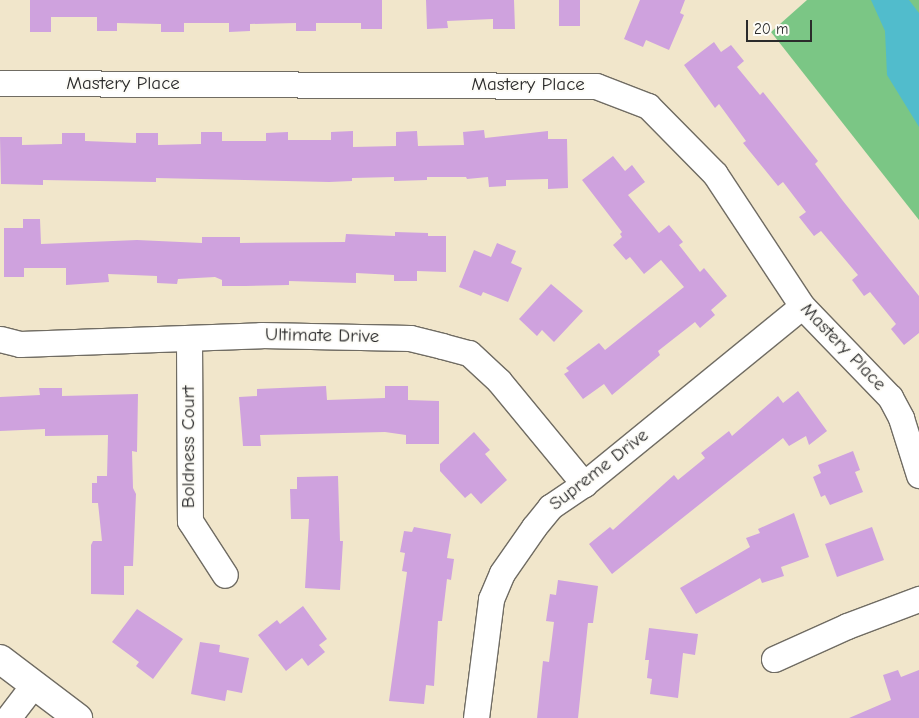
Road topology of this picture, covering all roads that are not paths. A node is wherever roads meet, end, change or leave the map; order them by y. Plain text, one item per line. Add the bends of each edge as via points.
1 (0, 83) edge
2 (802, 306) junction
3 (189, 338) junction
4 (0, 339) edge
5 (919, 475) edge
6 (584, 484) junction
7 (225, 575) dead end
8 (919, 599) edge
9 (0, 659) edge
10 (774, 659) dead end
11 (34, 684) junction
12 (8, 718) edge
13 (78, 718) edge
14 (476, 718) edge

1 - 2 street, Mastery Place via 596,86 648,106 715,174
2 - 5 street, Mastery Place via 890,396 901,418
2 - 6 street, Supreme Drive
3 - 4 street, Ultimate Drive via 20,344
3 - 6 street, Ultimate Drive via 261,335 410,338 469,353 499,381
3 - 7 street, Boldness Court via 190,521
6 - 14 street, Supreme Drive via 550,507 502,573 491,599
8 - 10 street via 847,626
9 - 11 street
11 - 12 street
11 - 13 street

